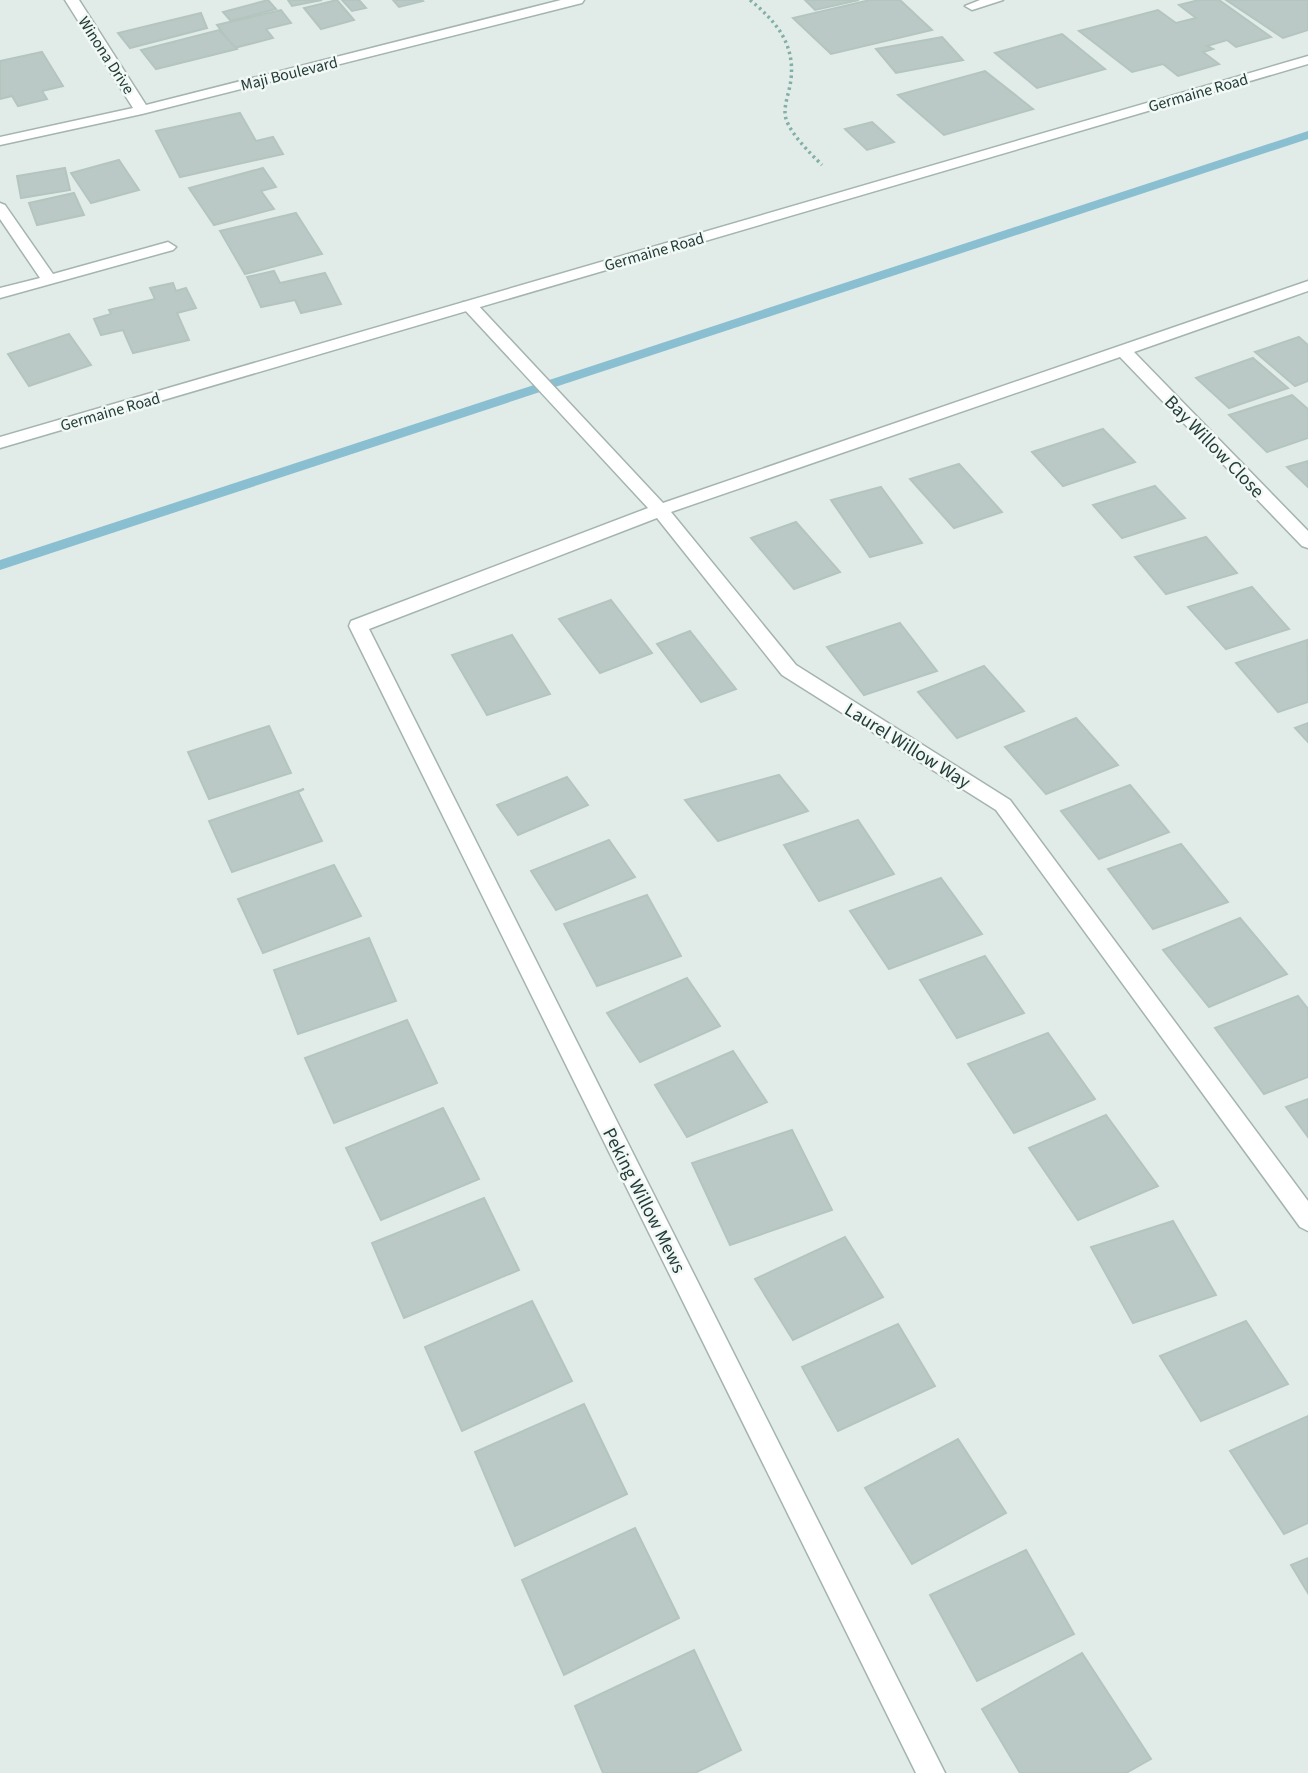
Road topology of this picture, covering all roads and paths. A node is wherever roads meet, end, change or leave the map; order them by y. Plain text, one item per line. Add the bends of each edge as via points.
1 (72, 0) edge
2 (577, 0) edge
3 (750, 0) edge
4 (996, 0) edge
5 (972, 6) dead end
6 (1308, 60) edge
7 (142, 110) junction
8 (0, 141) edge
9 (853, 193) junction
10 (0, 208) edge
11 (167, 247) dead end
12 (49, 280) junction
13 (1308, 286) edge
14 (0, 293) edge
15 (469, 306) junction
16 (1122, 351) junction
17 (0, 443) edge
18 (660, 510) junction
19 (1308, 541) edge
20 (1308, 1220) edge
21 (931, 1773) edge

1 - 7 street, Winona Drive
2 - 7 street, Maji Boulevard
3 - 9 path via 765,11 792,50 793,84 784,114 803,147
4 - 5 street
6 - 9 street, Germaine Road
7 - 8 street, Maji Boulevard
9 - 15 street, Germaine Road
10 - 12 street
11 - 12 street
12 - 14 street
13 - 16 street
15 - 17 street, Germaine Road
15 - 18 street, Laurel Willow Way
16 - 18 street
16 - 19 street, Bay Willow Close
18 - 20 street, Laurel Willow Way via 789,670 1003,805
18 - 21 street, Peking Willow Mews via 358,626

